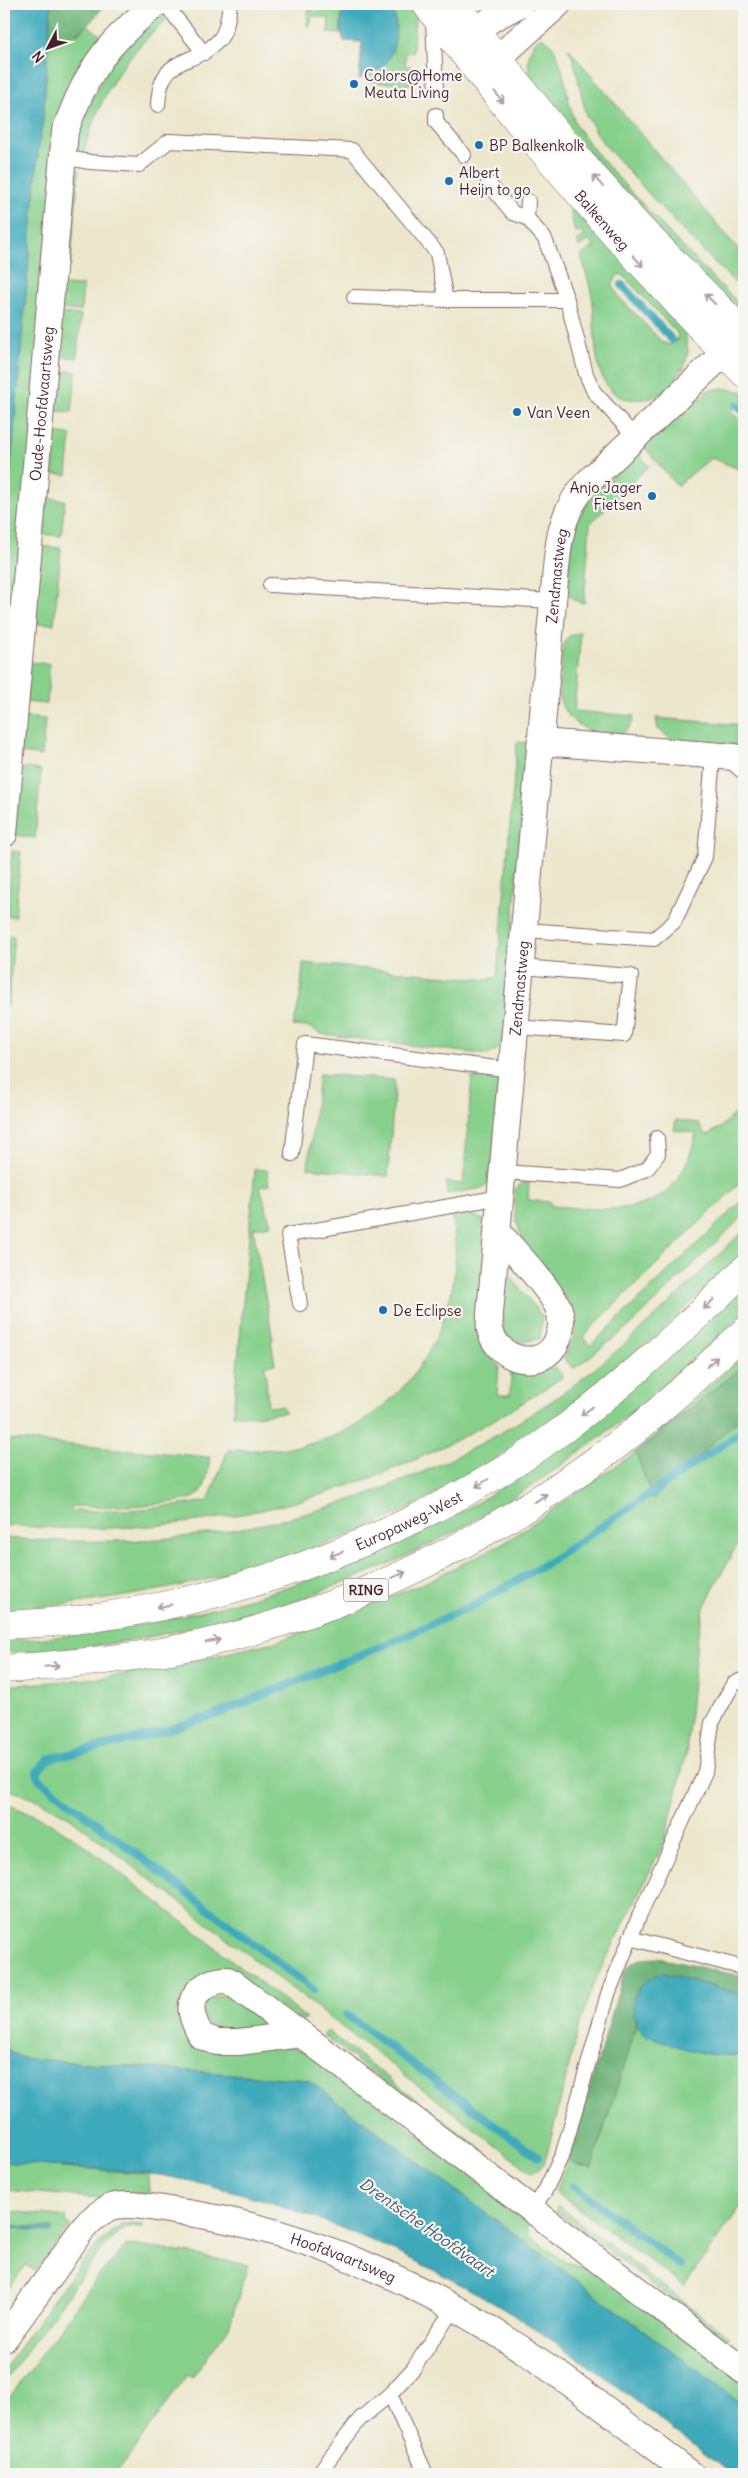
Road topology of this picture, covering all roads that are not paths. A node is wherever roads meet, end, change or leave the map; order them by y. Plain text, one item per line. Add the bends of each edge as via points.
1 (156, 4) edge
2 (165, 4) edge
3 (230, 4) edge
4 (520, 4) edge
5 (558, 4) edge
6 (439, 6) edge
7 (476, 31) junction
8 (204, 53) junction
9 (469, 58) junction
10 (497, 59) junction
11 (436, 86) dead end
12 (158, 105) dead end
13 (436, 115) dead end
14 (462, 150) dead end
15 (62, 157) junction
16 (488, 182) dead end
17 (528, 201) dead end
18 (527, 218) junction
19 (354, 297) dead end
20 (446, 300) junction
21 (567, 300) junction
22 (744, 333) edge
23 (724, 352) junction
24 (744, 374) edge
25 (635, 437) junction
26 (270, 585) dead end
27 (553, 601) junction
28 (541, 742) junction
29 (713, 755) junction
30 (744, 765) edge
31 (4, 834) edge
32 (525, 930) junction
33 (522, 967) junction
34 (516, 1027) junction
35 (512, 1070) junction
36 (657, 1138) dead end
37 (292, 1154) dead end
38 (503, 1172) junction
39 (501, 1198) junction
40 (499, 1233) dead end
41 (744, 1270) edge
42 (300, 1304) dead end
43 (744, 1332) edge
44 (4, 1625) edge
45 (4, 1668) edge
46 (744, 1679) edge
47 (630, 1938) junction
48 (744, 1968) edge
49 (301, 2034) dead end
50 (531, 2210) junction
51 (454, 2308) junction
52 (4, 2339) edge
53 (744, 2370) edge
54 (390, 2394) junction
55 (318, 2474) edge
56 (426, 2474) edge
57 (691, 2474) edge

1 - 15 street, Oude-Hoofdvaartsweg via 116,38 98,59 65,131
2 - 8 lane
3 - 8 lane via 219,40
4 - 7 street
5 - 10 street
6 - 7 main road, Balkenweg
6 - 9 main road, Balkenweg
6 - 11 lane
7 - 9 street
7 - 10 main road, Balkenweg
8 - 12 lane via 184,59 167,74 159,90
9 - 10 street
9 -> 23 main road, Balkenweg via 531,138 611,231
22 -> 10 main road, Balkenweg via 633,220 572,152
13 - 14 lane via 436,122
15 - 20 lane via 139,165 170,141 352,150 437,253
15 - 31 street, Oude-Hoofdvaartsweg
16 - 18 lane via 513,213
17 - 18 lane
18 - 21 lane via 545,239
19 - 20 lane
20 - 21 lane
21 - 25 lane via 586,374 594,392
22 - 23 street, Zendmastweg
23 - 24 main road, Balkenweg
23 - 25 street, Zendmastweg
25 - 27 street, Zendmastweg via 576,495 563,518
26 - 27 lane
27 - 28 street, Zendmastweg
28 - 29 street
28 - 32 street, Zendmastweg
29 - 30 street via 735,757
29 - 32 lane via 704,857 674,922 654,939
32 - 33 street, Zendmastweg
33 - 34 street, Zendmastweg
33 - 34 lane via 631,976 624,1035
34 - 35 street, Zendmastweg
35 - 37 lane via 305,1044
35 - 38 street, Zendmastweg
36 - 38 lane via 658,1154 647,1169 620,1180
38 - 39 street, Zendmastweg
39 - 40 street, Zendmastweg
39 - 42 lane via 288,1235
41 -> 44 main road, Europaweg-West via 662,1349 604,1399 538,1448 466,1493 364,1543 251,1584 183,1602 114,1616
45 -> 43 main road, RING via 98,1662 219,1640 293,1618 418,1567 484,1533 588,1466 663,1408
46 - 47 lane via 733,1684 712,1723 705,1772
47 - 48 lane
47 - 50 lane via 608,1994 563,2153 545,2191
49 - 50 street
50 - 53 street
51 - 52 street, Hoofdvaartsweg via 388,2274 298,2240 194,2214 125,2205 112,2206 89,2222
51 - 54 lane via 412,2369
51 - 57 street, Hoofdvaartsweg via 541,2362
54 - 55 lane via 360,2419
54 - 56 lane

